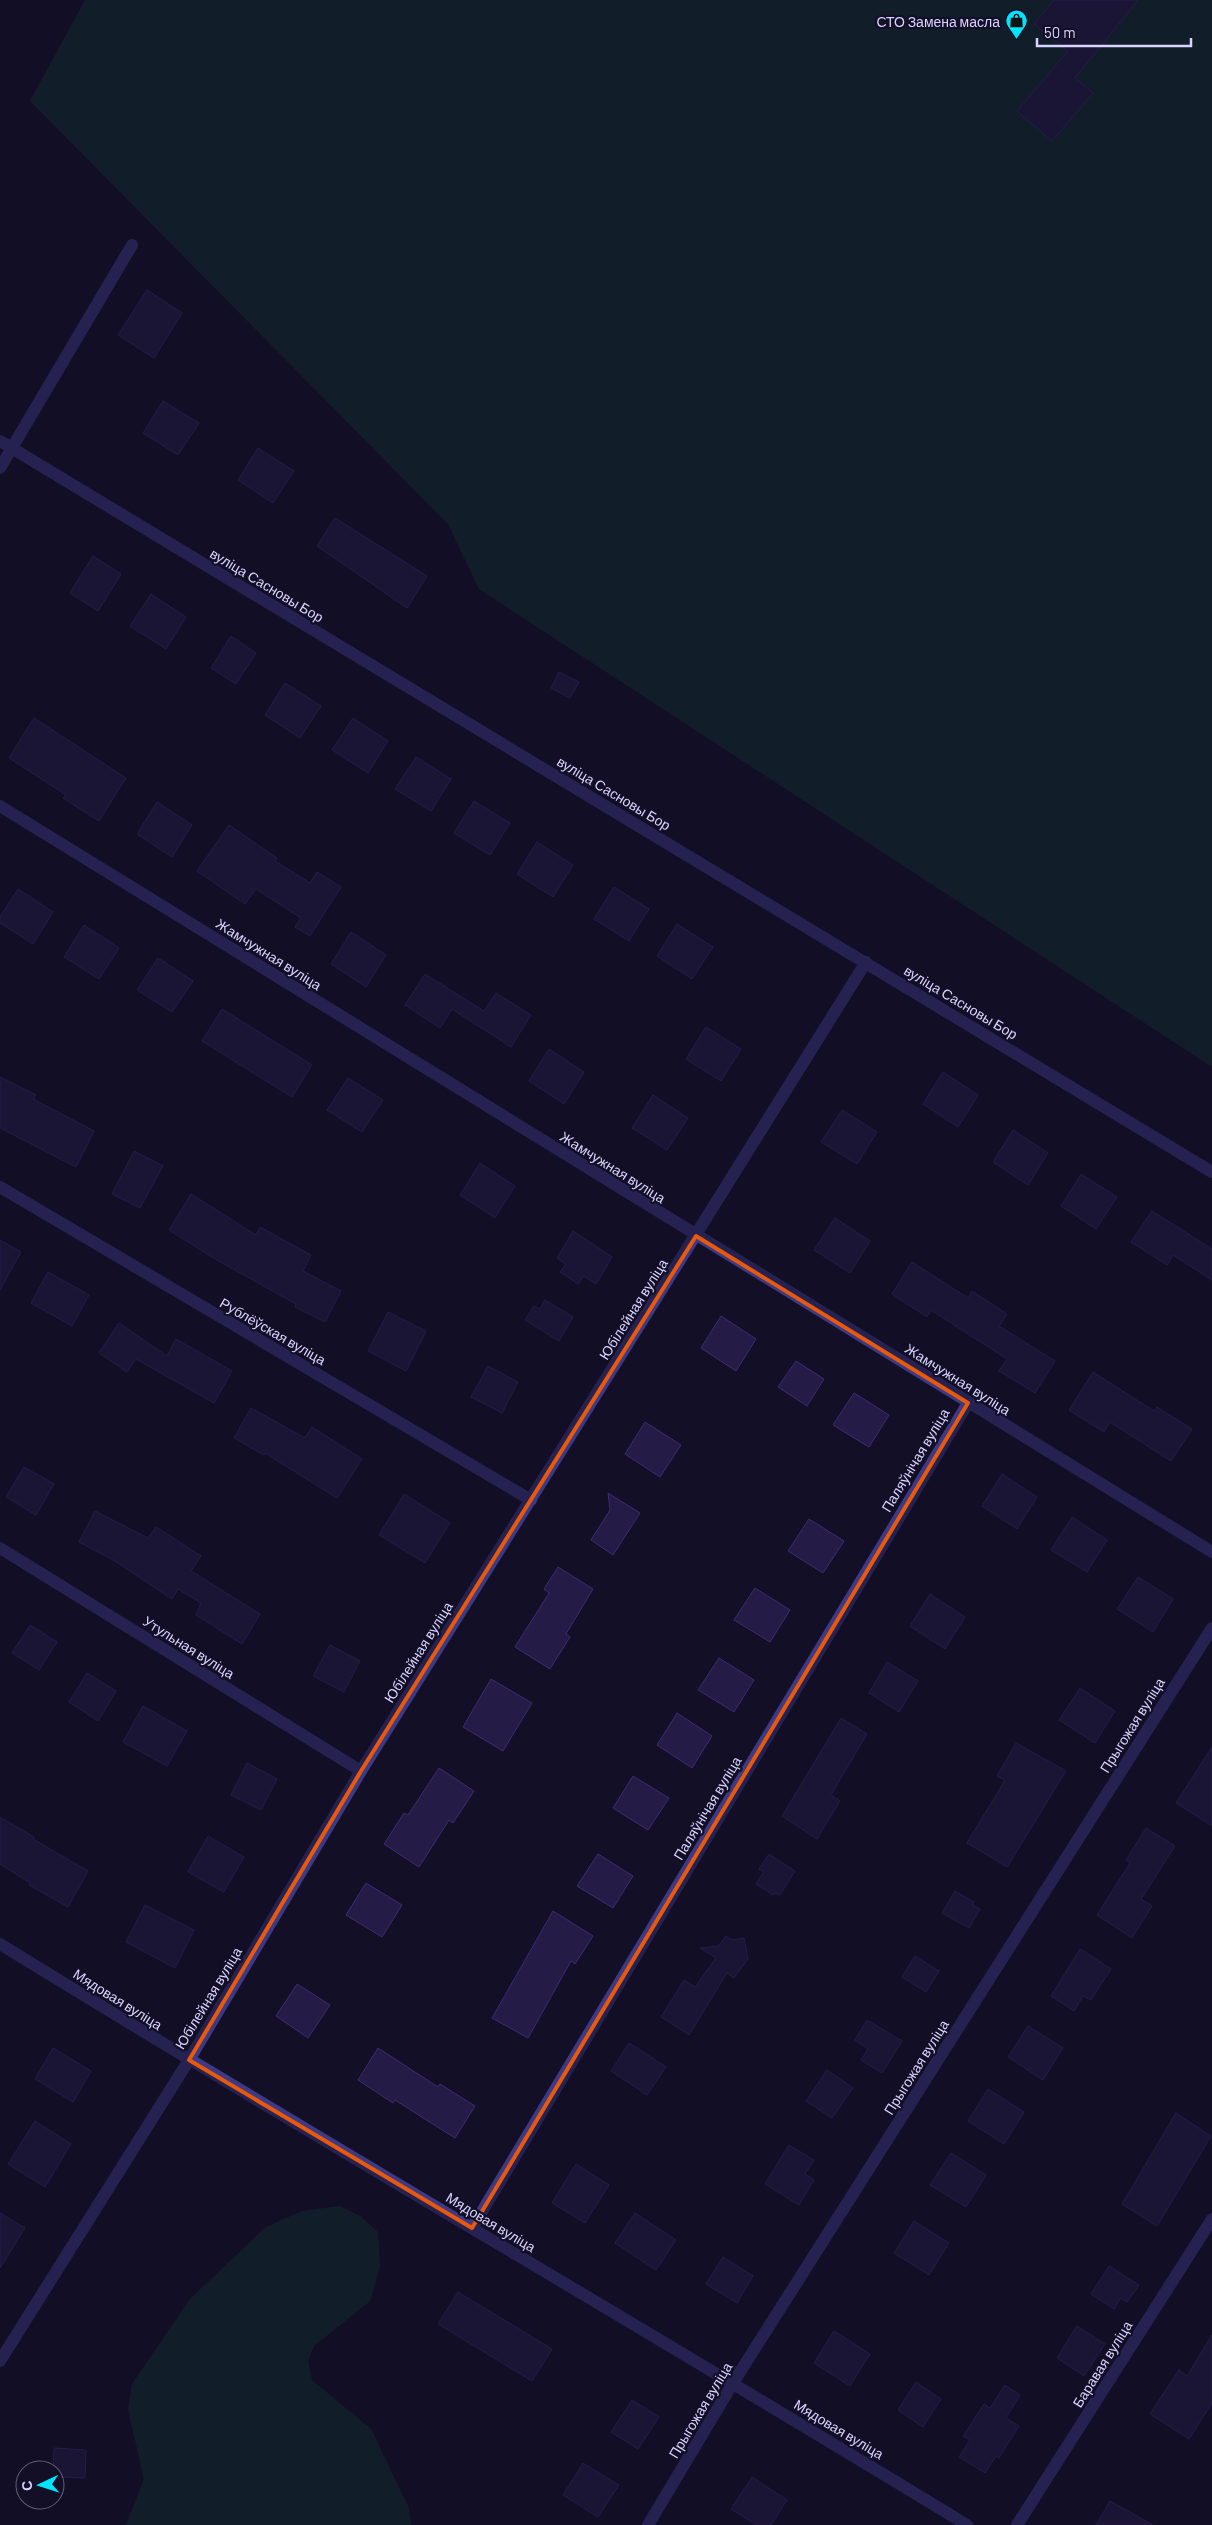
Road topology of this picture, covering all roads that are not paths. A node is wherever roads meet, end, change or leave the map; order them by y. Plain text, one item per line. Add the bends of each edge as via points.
1 (132, 245) dead end
2 (0, 441) edge
3 (12, 449) junction
4 (0, 468) edge
5 (0, 806) edge
6 (866, 962) junction
7 (1212, 1172) edge
8 (0, 1187) edge
9 (696, 1236) junction
10 (968, 1402) junction
11 (531, 1500) junction
12 (0, 1548) edge
13 (1212, 1552) edge
14 (1212, 1628) edge
15 (361, 1771) junction
16 (0, 1944) edge
17 (189, 2060) junction
18 (1212, 2219) edge
19 (472, 2228) junction
20 (0, 2361) edge
21 (733, 2383) junction
22 (648, 2525) edge
23 (967, 2525) edge
24 (1017, 2525) edge

1 - 3 street
2 - 3 street, вуліца Сасновы Бор
3 - 4 street
3 - 6 street, вуліца Сасновы Бор
5 - 9 street, Жамчужная вуліца
6 - 7 street, вуліца Сасновы Бор
6 - 9 street, Юбілейная вуліца
8 - 11 street, Рублёўская вуліца
9 - 10 street, Жамчужная вуліца
9 - 11 street, Юбілейная вуліца
10 - 13 street, Жамчужная вуліца
10 - 19 street, Паляўнічая вуліца
11 - 15 street, Юбілейная вуліца
12 - 15 street, Утульная вуліца
14 - 21 street, Прыгожая вуліца
15 - 17 street, Юбілейная вуліца
16 - 17 street, Мядовая вуліца
17 - 19 street, Мядовая вуліца
17 - 20 street, Юбілейная вуліца
18 - 24 street, Баравая вуліца
19 - 21 street, Мядовая вуліца
21 - 22 street, Прыгожая вуліца
21 - 23 street, Мядовая вуліца

